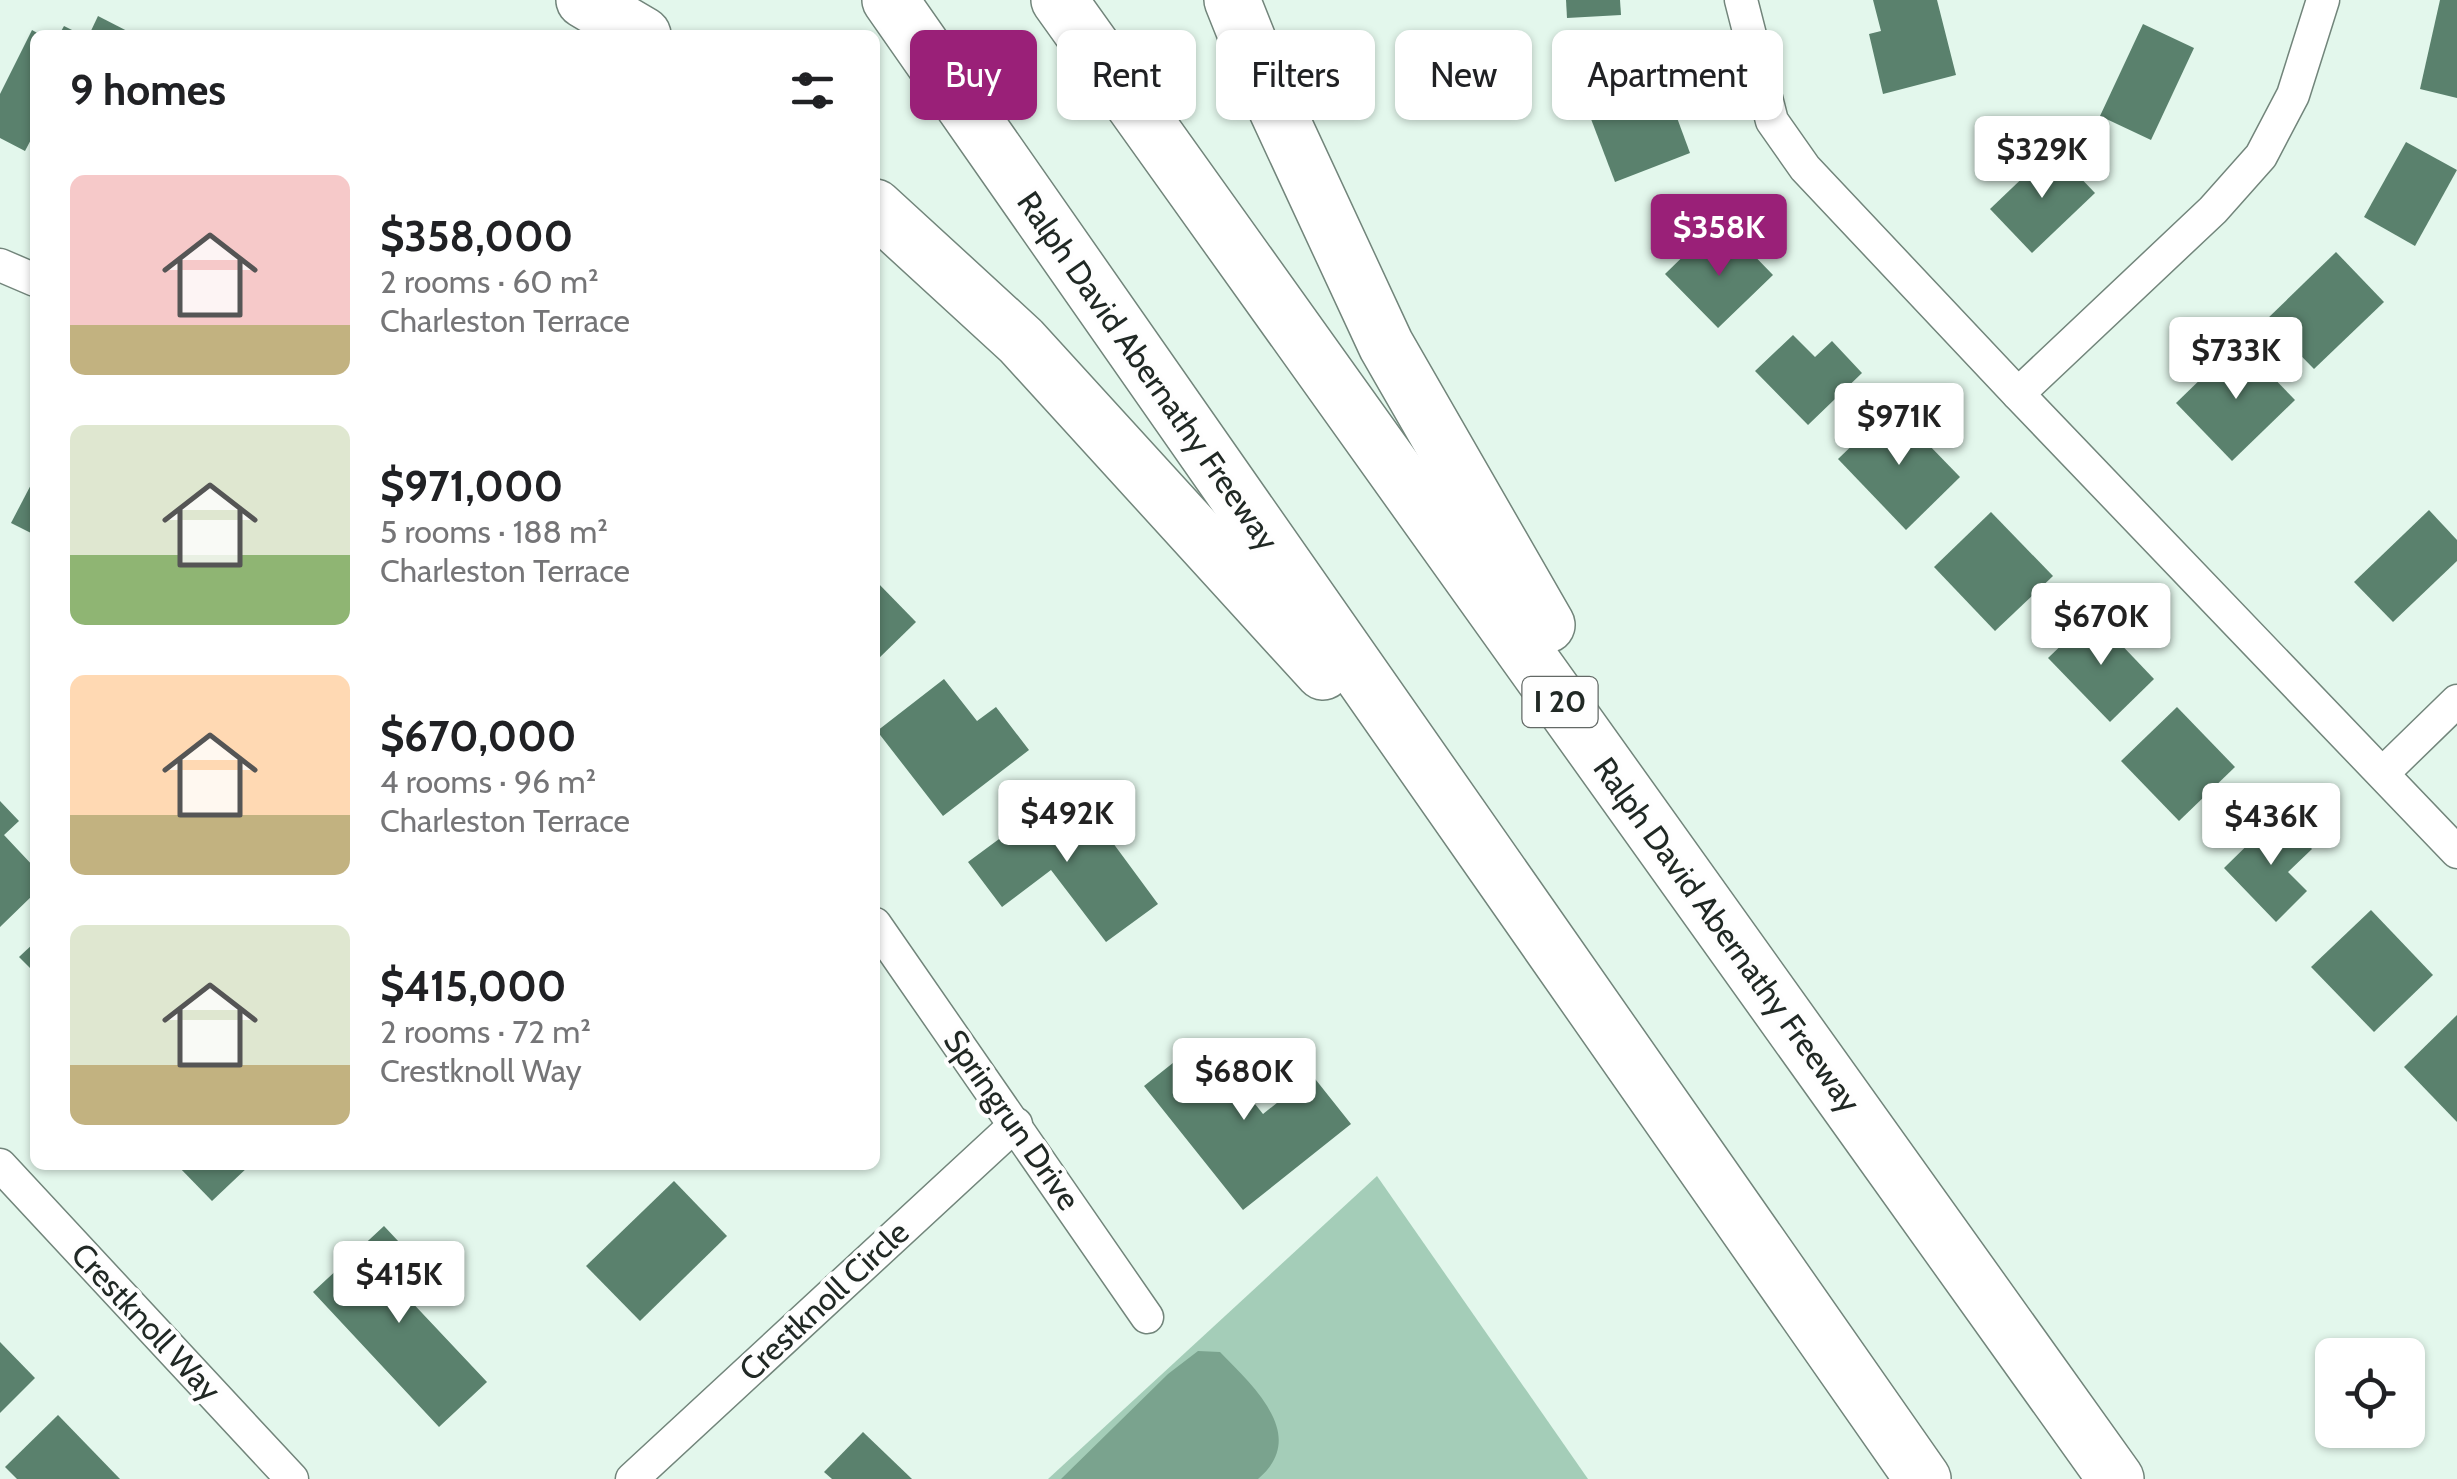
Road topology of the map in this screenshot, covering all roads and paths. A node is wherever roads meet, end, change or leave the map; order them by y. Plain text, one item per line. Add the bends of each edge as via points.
1 (584, 0) edge
2 (890, 0) edge
3 (1059, 0) edge
4 (1232, 0) edge
5 (1742, 0) edge
6 (2323, 0) edge
7 (635, 30) edge
8 (880, 212) edge
9 (0, 266) edge
10 (30, 278) edge
11 (2018, 394) junction
12 (2457, 702) edge
13 (2383, 773) junction
14 (1470, 833) junction
15 (2457, 852) edge
16 (880, 931) edge
17 (1016, 1124) junction
18 (0, 1164) edge
19 (1147, 1318) dead end
20 (2062, 1403) junction
21 (292, 1479) edge
22 (632, 1479) edge
23 (1923, 1479) edge
24 (2116, 1479) edge

1 - 7 highway
2 - 14 highway, Ralph David Abernathy Freeway
3 - 20 highway, Ralph David Abernathy Freeway / I 20
4 - 20 highway via 1386,346 1524,590
5 - 11 street via 1772,121 1805,168
6 - 11 street via 2293,95 2261,156 2214,210
8 - 14 highway via 1020,341
9 - 10 street
11 - 13 street
12 - 13 street
13 - 15 street
14 - 23 highway, Ralph David Abernathy Freeway
16 - 17 street, Springrun Drive
17 - 19 street, Springrun Drive
17 - 22 street, Crestknoll Circle
18 - 21 street, Crestknoll Way
20 - 24 highway, Ralph David Abernathy Freeway / I 20

